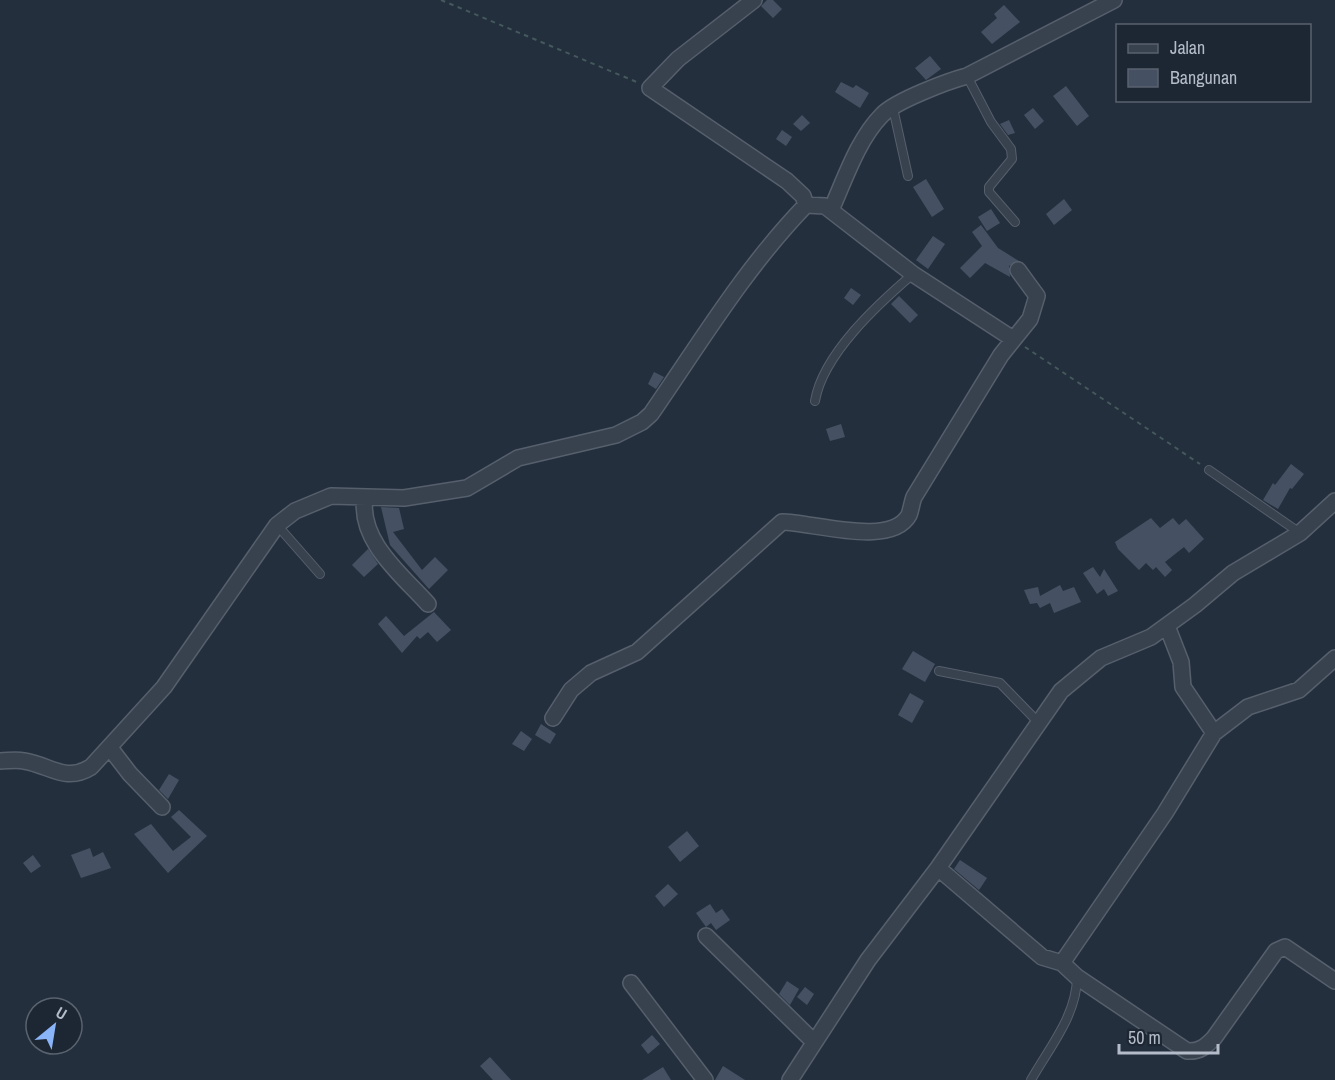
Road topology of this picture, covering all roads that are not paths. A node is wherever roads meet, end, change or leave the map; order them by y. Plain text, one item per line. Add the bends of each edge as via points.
1 (754, 0) edge
2 (1114, 0) edge
3 (967, 76) junction
4 (893, 108) junction
5 (908, 177) dead end
6 (806, 205) junction
7 (831, 210) junction
8 (1016, 222) dead end
9 (1018, 270) dead end
10 (913, 274) junction
11 (1013, 339) junction
12 (815, 401) dead end
13 (1209, 470) road end
14 (365, 497) junction
15 (1335, 501) edge
16 (277, 525) junction
17 (1300, 533) junction
18 (320, 574) dead end
19 (428, 604) dead end
20 (1167, 626) junction
21 (1335, 658) edge
22 (939, 671) dead end
23 (553, 718) dead end
24 (1038, 722) junction
25 (1214, 733) junction
26 (110, 748) junction
27 (0, 761) edge
28 (162, 807) dead end
29 (938, 868) junction
30 (706, 936) dead end
31 (1062, 963) junction
32 (1077, 977) junction
33 (1335, 981) edge
34 (632, 983) dead end
35 (813, 1041) junction
36 (705, 1080) edge
37 (790, 1080) edge
38 (1031, 1080) edge

1 - 6 street via 678,59 650,88 787,181 803,196
2 - 3 street
3 - 4 street
3 - 8 lane via 991,122 1011,149 1012,159 988,188
4 - 5 lane
4 - 7 street via 871,129
6 - 7 street via 818,204
6 - 14 street via 774,238 642,422 616,435 518,459 467,489 404,498
7 - 10 street
9 - 11 street via 1034,290 1037,302 1030,319
10 - 11 street
10 - 12 lane via 881,302 835,357 818,385
11 - 23 street via 901,523 883,532 865,532 782,522 637,652 591,673 571,690
13 - 17 lane
14 - 16 street via 331,496 295,511
14 - 19 street via 366,523 376,545
15 - 17 street
16 - 18 lane
16 - 26 street via 164,687
17 - 20 street via 1233,573
20 - 24 street via 1083,670
20 - 25 street via 1184,687
21 - 25 street via 1299,690 1248,707
22 - 24 lane via 1000,683
24 - 29 street
25 - 31 street via 1165,813
26 - 27 street via 91,766 75,774 60,775 24,761
26 - 28 street
29 - 31 street via 1042,957
29 - 35 street
30 - 35 street
31 - 32 street
32 - 33 street via 1187,1051 1195,1052 1214,1038 1276,951 1285,947
32 - 38 lane via 1071,1013
34 - 36 street
35 - 37 street

